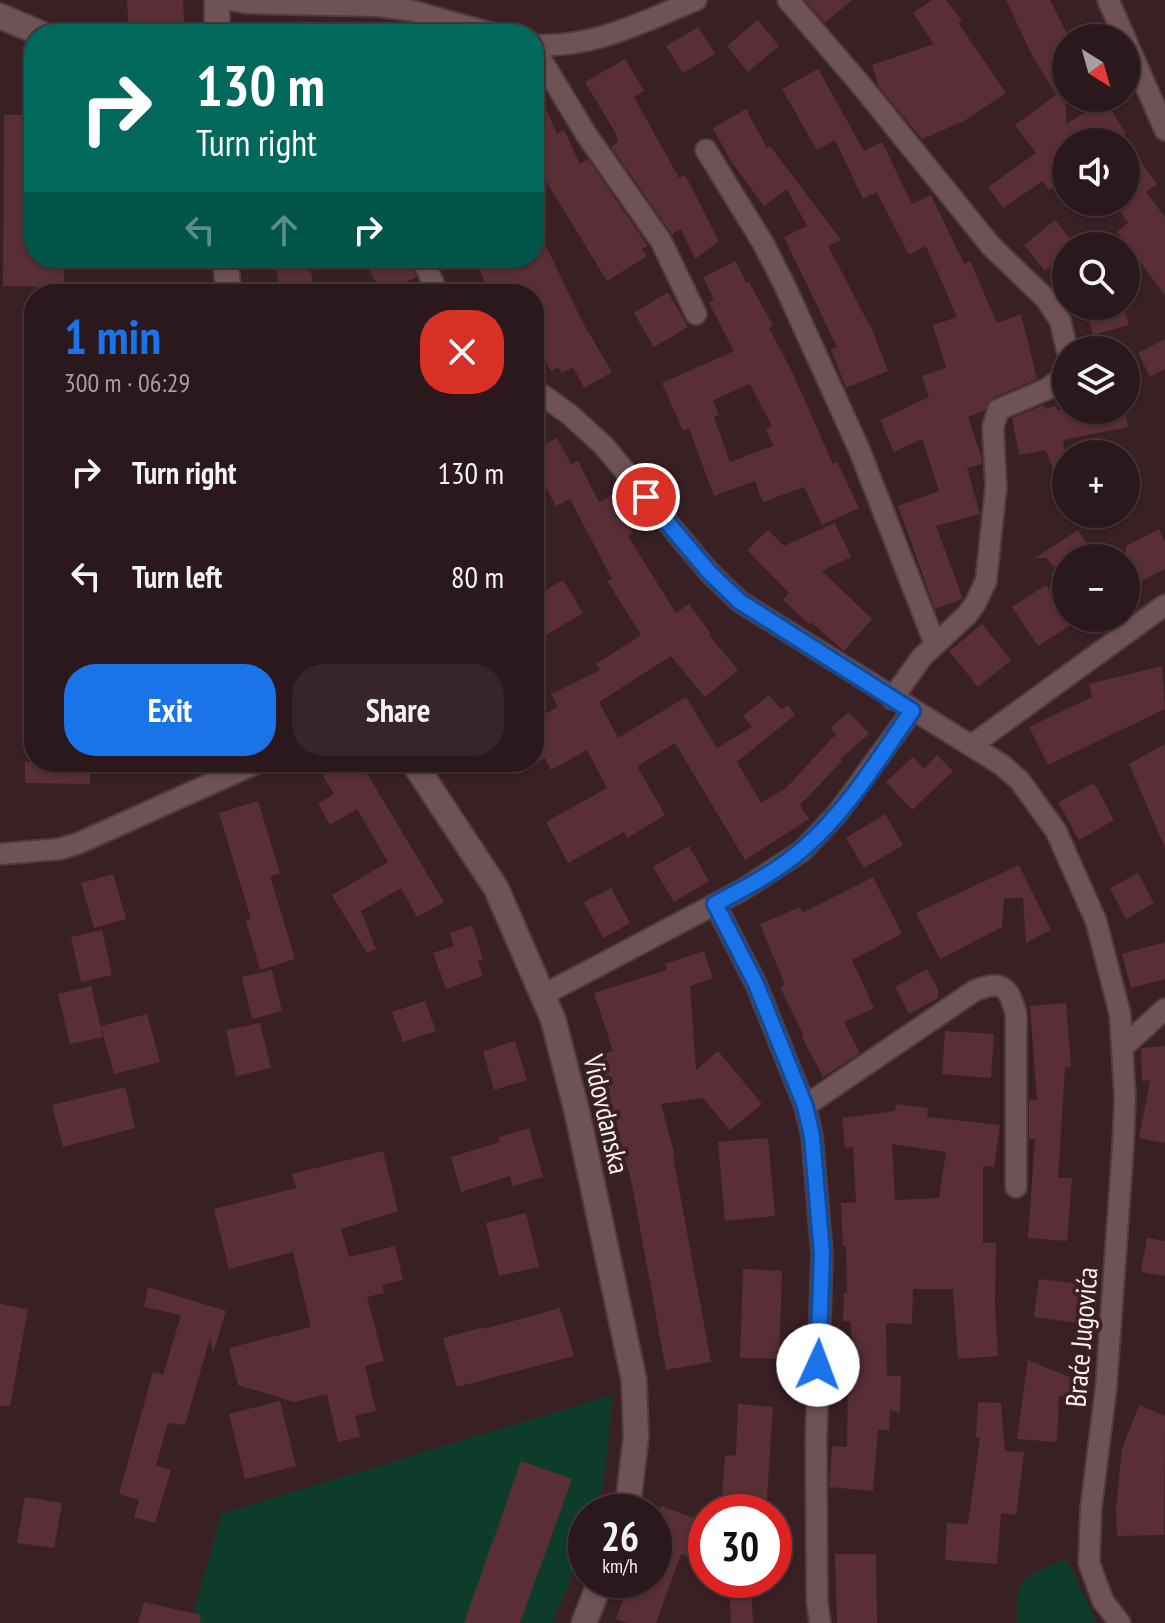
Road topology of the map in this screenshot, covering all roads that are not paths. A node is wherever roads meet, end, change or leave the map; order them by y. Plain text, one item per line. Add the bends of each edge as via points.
1 (217, 0) edge
2 (231, 0) edge
3 (696, 0) edge
4 (788, 0) edge
5 (1108, 0) edge
6 (0, 16) edge
7 (217, 24) edge
8 (459, 24) edge
9 (1118, 24) edge
10 (24, 26) edge
11 (544, 46) edge
12 (544, 63) edge
13 (1140, 74) edge
14 (1165, 130) edge
15 (706, 150) dead end
16 (696, 314) dead end
17 (1064, 336) edge
18 (1052, 385) edge
19 (544, 396) edge
20 (1165, 605) edge
21 (935, 644) junction
22 (892, 699) junction
23 (912, 711) junction
24 (972, 745) junction
25 (237, 772) edge
26 (420, 772) edge
27 (0, 854) edge
28 (715, 904) junction
29 (543, 995) junction
30 (1165, 1009) edge
31 (1123, 1047) junction
32 (805, 1106) junction
33 (1016, 1187) dead end
34 (627, 1494) edge
35 (594, 1598) edge
36 (584, 1623) edge
37 (820, 1623) edge
38 (1120, 1623) edge

1 - 7 street
2 - 8 street via 378,6
3 - 11 street via 590,41
4 - 17 street via 991,246 1046,299
5 - 9 street
6 - 10 street
12 - 16 street via 661,241
13 - 14 street
15 - 21 street via 784,284 859,449
18 - 21 street via 998,410 986,581 967,615
19 - 22 street, Braće Jugovića via 604,446 739,601
20 - 24 street
21 - 22 street
22 - 23 street, Braće Jugovića
23 - 24 street, Braće Jugovića
23 - 28 street via 821,833 802,851
24 - 31 street, Braće Jugovića via 1020,781 1056,831 1096,921 1114,983
25 - 27 street via 79,843
26 - 29 street, Vidovdanska via 496,888
28 - 29 street
28 - 32 street via 756,984
29 - 34 street, Vidovdanska via 577,1112 634,1380 636,1437
30 - 31 street
31 - 38 street, Braće Jugovića via 1123,1147 1089,1563 1103,1601
32 - 33 street via 974,991 1001,986 1011,996 1016,1014
32 - 37 street via 822,1254 816,1440
35 - 36 street

